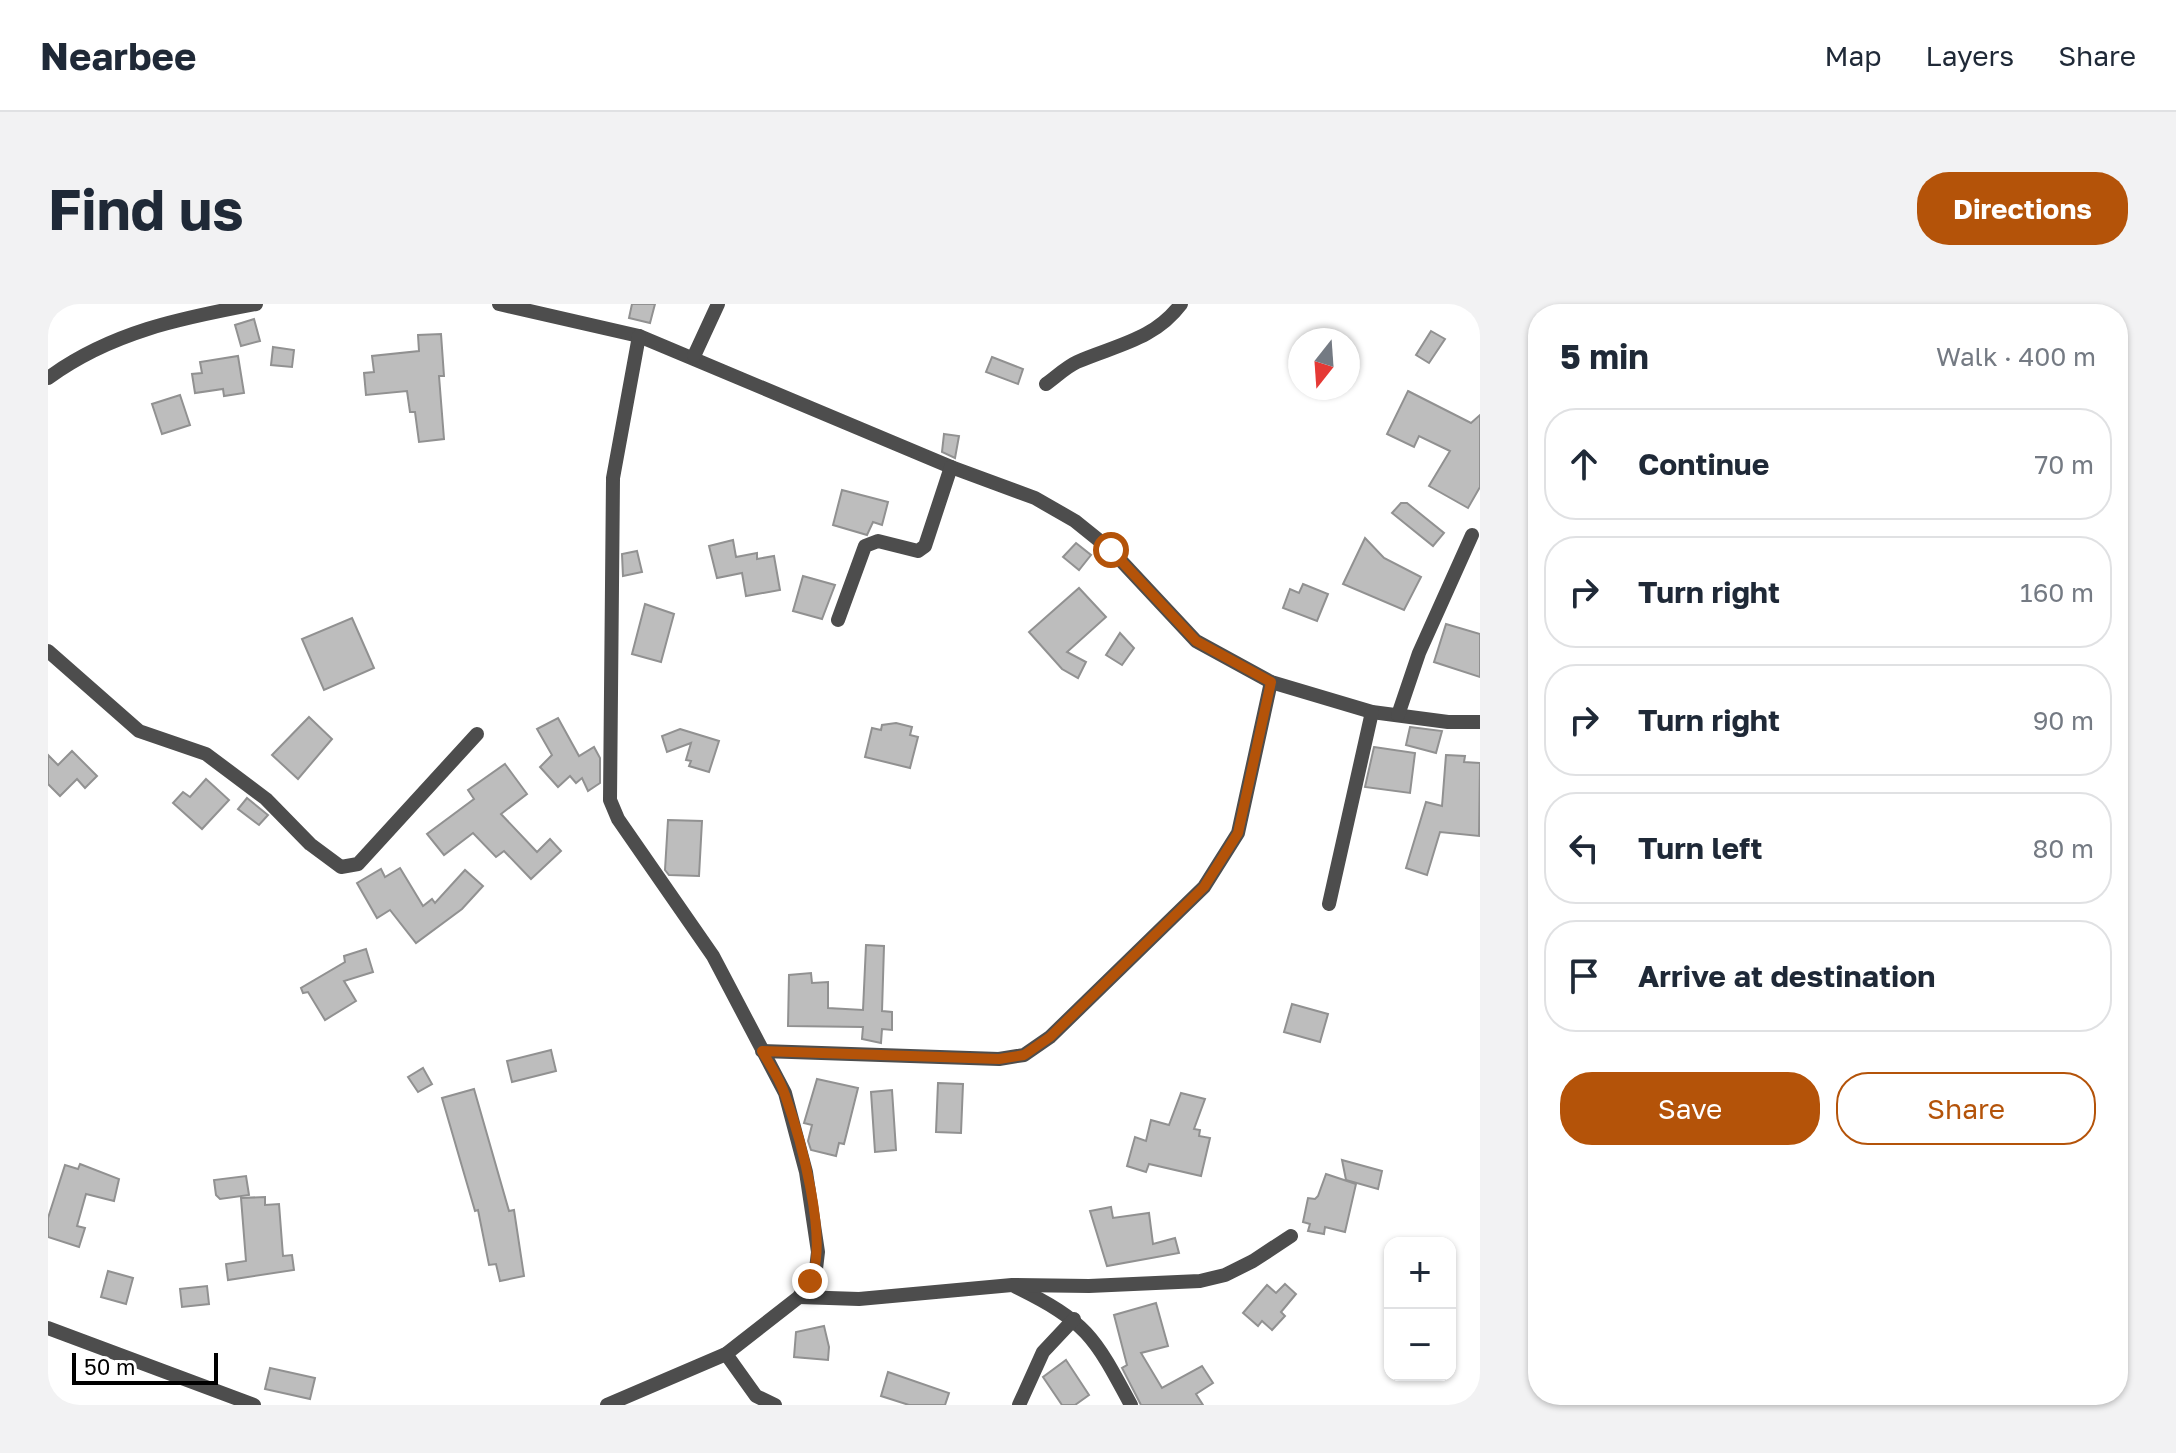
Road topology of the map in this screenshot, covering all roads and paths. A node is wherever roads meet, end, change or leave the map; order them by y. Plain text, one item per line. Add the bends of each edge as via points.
1 (256, 304) edge
2 (500, 304) edge
3 (718, 304) edge
4 (1181, 304) edge
5 (639, 336) junction
6 (694, 356) junction
7 (48, 378) edge
8 (1046, 384) dead end
9 (951, 467) junction
10 (1472, 535) dead end
11 (838, 620) dead end
12 (48, 651) edge
13 (1271, 682) junction
14 (1372, 712) junction
15 (1398, 715) junction
16 (1480, 722) edge
17 (477, 734) dead end
18 (1329, 904) dead end
19 (762, 1051) junction
20 (1291, 1236) dead end
21 (1012, 1285) junction
22 (799, 1297) junction
23 (1074, 1319) junction
24 (48, 1328) edge
25 (726, 1354) junction
26 (254, 1405) edge
27 (607, 1405) edge
28 (775, 1405) edge
29 (1019, 1405) edge
30 (1131, 1405) edge

1 - 7 street via 157,324 107,343
2 - 5 street
3 - 6 street
4 - 8 street via 1164,323 1129,345 1075,363
5 - 6 street
5 - 19 street via 613,478 610,800 713,956
6 - 9 street
9 - 11 street via 925,546 918,551 878,541 865,546
9 - 13 street via 1035,498 1075,521 1111,550 1196,641
10 - 15 street via 1419,653
12 - 17 street via 139,731 206,754 266,799 341,867 358,864
13 - 14 street
13 - 19 street via 1238,833 1204,887 1050,1037 1024,1055 999,1059
14 - 15 street
14 - 18 street
15 - 16 street
19 - 22 street via 785,1093 813,1217 816,1269
20 - 21 street via 1225,1275 1200,1281
21 - 22 street via 859,1299
21 - 23 street
22 - 25 street
23 - 29 street via 1043,1352
23 - 30 street via 1091,1336
24 - 26 street
25 - 27 street
25 - 28 street via 756,1396

